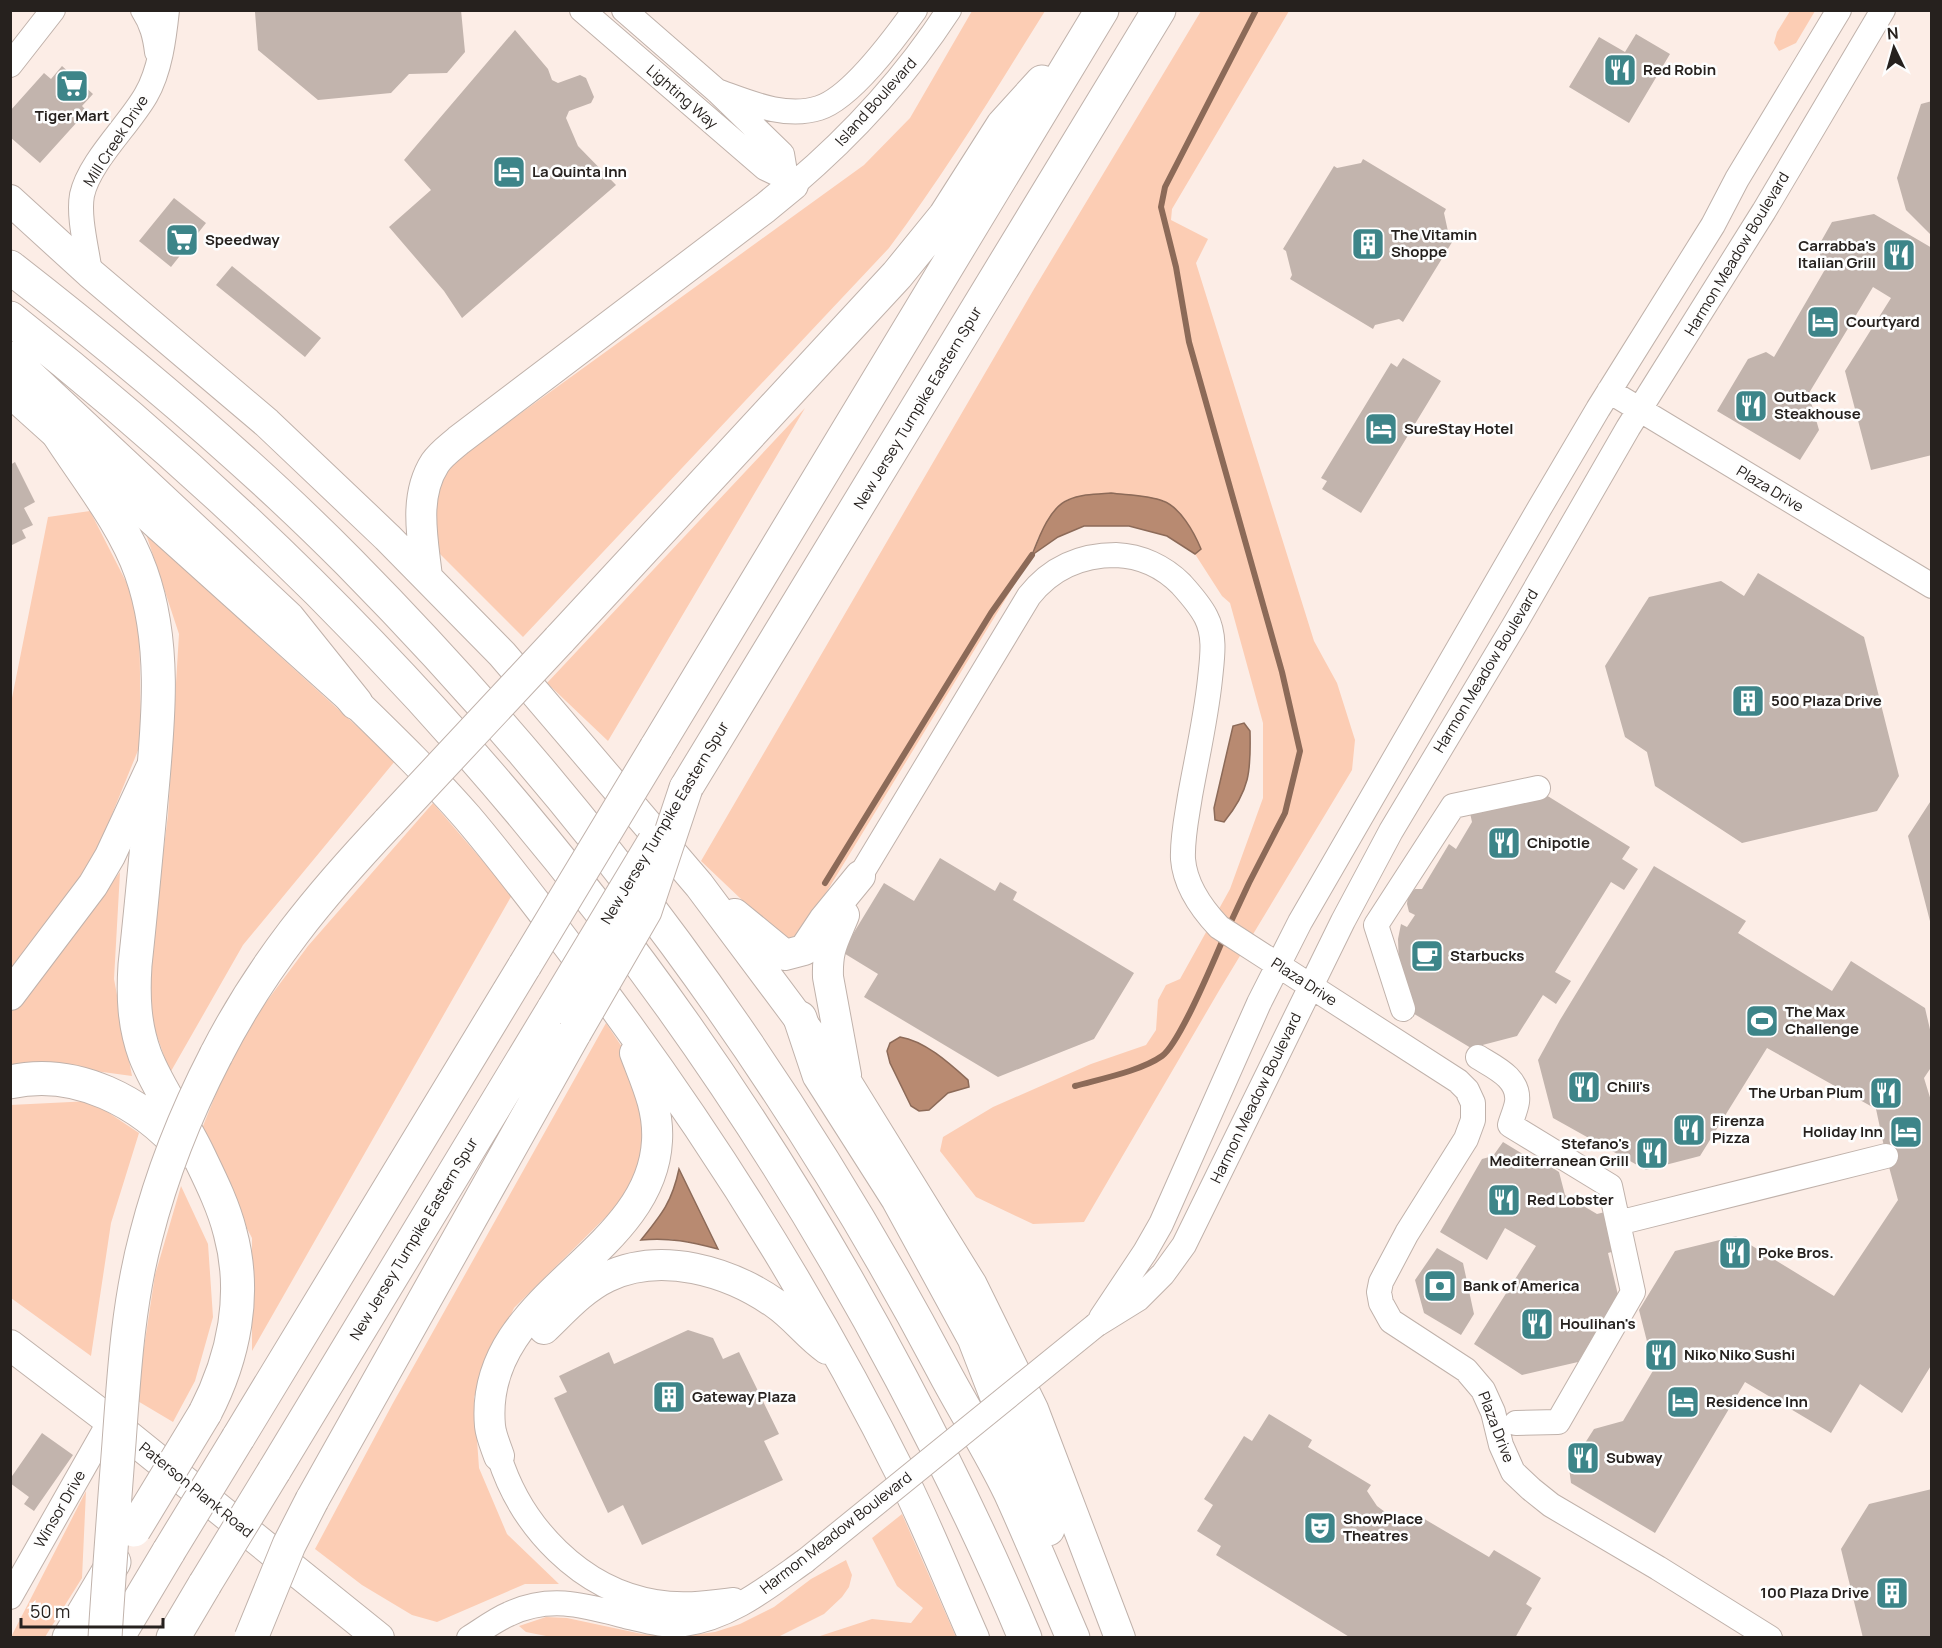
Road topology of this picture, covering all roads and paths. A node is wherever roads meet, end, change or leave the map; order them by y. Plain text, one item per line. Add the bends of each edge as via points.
1 (53, 10) edge
2 (143, 10) edge
3 (167, 10) edge
4 (582, 10) edge
5 (624, 10) edge
6 (915, 10) edge
7 (950, 10) edge
8 (1159, 10) edge
9 (1839, 10) edge
10 (1883, 10) edge
11 (1096, 20) edge
12 (157, 63) junction
13 (10, 65) edge
14 (717, 91) junction
15 (790, 181) junction
16 (10, 200) edge
17 (10, 267) edge
18 (90, 273) junction
19 (10, 318) edge
20 (10, 358) edge
21 (1609, 391) junction
22 (10, 392) edge
23 (1639, 409) junction
24 (59, 435) junction
25 (426, 578) junction
26 (1932, 586) edge
27 (356, 703) junction
28 (154, 760) junction
29 (687, 788) junction
30 (1538, 788) dead end
31 (860, 876) junction
32 (699, 885) junction
33 (1277, 965) junction
34 (1311, 987) junction
35 (10, 995) edge
36 (1403, 1010) dead end
37 (618, 1011) junction
38 (800, 1018) junction
39 (1478, 1057) dead end
40 (10, 1082) edge
41 (847, 1083) junction
42 (1886, 1156) dead end
43 (208, 1178) junction
44 (1618, 1223) junction
45 (1096, 1325) junction
46 (10, 1345) edge
47 (842, 1360) junction
48 (110, 1421) junction
49 (1516, 1423) dead end
50 (499, 1456) junction
51 (10, 1597) edge
52 (754, 1597) junction
53 (1112, 1636) edge
54 (69, 1638) edge
55 (105, 1638) edge
56 (117, 1638) edge
57 (173, 1638) edge
58 (251, 1638) edge
59 (379, 1638) edge
60 (469, 1638) edge
61 (974, 1638) edge
62 (1025, 1638) edge
63 (1073, 1638) edge
64 (1770, 1638) edge

1 - 13 street
2 - 12 street via 156,37
3 - 12 street, Mill Creek Drive
4 - 15 street, Lighting Way via 765,168
5 - 14 street, Lighting Way
6 - 14 street, Island Boulevard via 862,76 836,100 819,108 775,110
7 - 15 street, Island Boulevard via 890,90 824,159
8 - 29 highway, New Jersey Turnpike Eastern Spur
9 - 21 street, Harmon Meadow Boulevard via 1737,178 1713,225
10 - 23 street, Harmon Meadow Boulevard via 1686,339
11 - 55 highway, bridge via 1003,125 950,210 897,275 389,822 287,938 243,1004 181,1129 137,1277 124,1372
11 - 56 highway, bridge
12 - 18 street, Mill Creek Drive via 147,94 84,187 81,207
14 - 15 street, Lighting Way via 782,154
15 - 25 main road via 765,208 459,440 436,462 425,488 421,515
16 - 18 main road
17 - 63 highway via 196,420 347,559 494,716 616,862 746,1042 859,1218 1009,1490
18 - 25 main road via 295,448
19 - 62 highway via 158,440 358,629 448,726 591,898 711,1061 821,1234 948,1467
20 - 27 highway via 288,618
21 - 23 street, Plaza Drive
21 - 33 street, Harmon Meadow Boulevard
22 - 24 main road
23 - 26 street, Plaza Drive
23 - 34 street, Harmon Meadow Boulevard via 1391,831
24 - 27 main road
24 - 28 highway via 126,539 146,586 158,658
25 - 32 main road via 502,654
27 - 37 main road via 465,815
28 - 35 main road via 121,835 93,885
28 - 43 highway via 135,974 136,1020 145,1055
29 - 57 highway, New Jersey Turnpike Eastern Spur, bridge
29 - 58 highway, bridge via 645,911 312,1500
30 - 36 street via 1453,806 1376,926
31 - 32 main road via 804,950 786,955
31 - 33 street, Plaza Drive via 1040,582 1058,569 1102,555 1143,559 1159,567 1190,594 1211,631 1210,681 1185,827 1183,860 1187,876 1205,912 1219,927
31 - 41 main road via 828,950 827,962
32 - 38 main road
33 - 34 street, Plaza Drive
33 - 45 street, Harmon Meadow Boulevard via 1161,1224
34 - 45 street, Harmon Meadow Boulevard via 1184,1245 1138,1299
34 - 64 street, Plaza Drive via 1458,1081 1473,1103 1473,1120 1466,1139 1381,1282 1381,1303 1391,1321 1466,1370 1483,1390 1513,1472 1531,1489
37 - 47 main road via 737,1182
37 - 50 main road via 653,1100 657,1141 653,1165 637,1202 619,1224 512,1337 492,1385 490,1428
38 - 41 main road
38 - 53 highway via 819,1075 898,1199 974,1338 1086,1628
39 - 44 street via 1508,1076 1515,1088 1517,1101 1510,1125 1610,1186
40 - 43 highway via 54,1078 101,1090 124,1101 154,1120
41 - 53 main road via 958,1261 1004,1346 1033,1409
42 - 44 street
43 - 54 highway, bridge via 230,1231 237,1271 234,1333 223,1373 205,1413
44 - 49 street via 1633,1292 1558,1422
45 - 52 street, Harmon Meadow Boulevard, bridge via 805,1561
46 - 48 main road, Paterson Plank Road
47 - 50 main road via 811,1338 778,1305 732,1279 684,1267 634,1267 586,1290 525,1352 508,1390
47 - 61 main road via 906,1484
48 - 51 street, Winsor Drive
48 - 59 main road, Paterson Plank Road
50 - 52 street via 506,1479 534,1526 573,1564 606,1585 639,1599 680,1605
52 - 60 street, Harmon Meadow Boulevard via 706,1620 681,1625 563,1602 538,1604 508,1614

